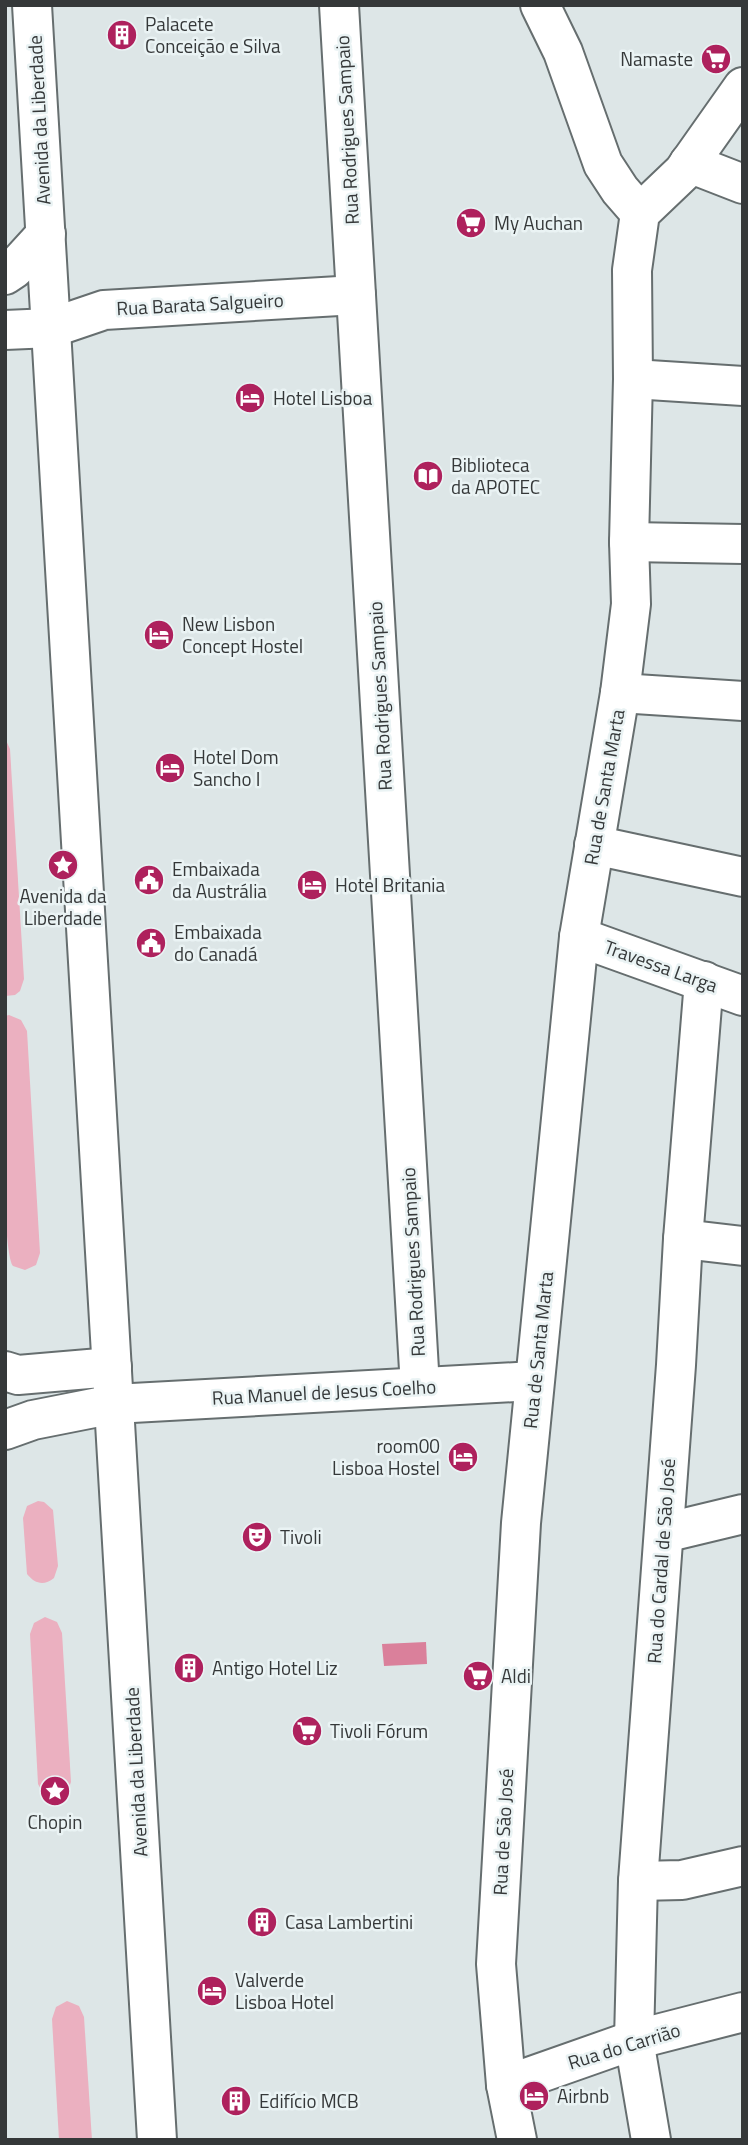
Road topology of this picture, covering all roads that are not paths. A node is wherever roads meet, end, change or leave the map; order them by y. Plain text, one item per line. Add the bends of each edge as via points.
1 (32, 5) edge
2 (339, 5) edge
3 (540, 5) edge
4 (743, 87) edge
5 (690, 163) junction
6 (743, 184) edge
7 (640, 213) junction
8 (46, 234) junction
9 (5, 275) edge
10 (356, 295) junction
11 (51, 328) junction
12 (5, 330) edge
13 (633, 379) junction
14 (743, 386) edge
15 (629, 542) junction
16 (743, 544) edge
17 (620, 692) junction
18 (743, 701) edge
19 (594, 845) junction
20 (743, 877) edge
21 (579, 937) junction
22 (705, 981) junction
23 (743, 996) edge
24 (682, 1239) junction
25 (743, 1246) edge
26 (5, 1371) edge
27 (534, 1381) junction
28 (113, 1385) junction
29 (420, 1387) junction
30 (5, 1430) edge
31 (743, 1514) edge
32 (521, 1523) joint
33 (664, 1533) junction
34 (743, 1866) edge
35 (638, 1881) junction
36 (743, 2012) edge
37 (634, 2039) junction
38 (506, 2085) junction
39 (157, 2140) edge
40 (517, 2140) edge
41 (651, 2140) edge

1 - 8 street, Avenida da Liberdade
2 - 10 street, Rua Rodrigues Sampaio
3 - 7 street via 563,52 603,164
4 - 5 street
5 - 6 street
5 - 7 street
7 - 13 street, Rua de Santa Marta via 632,270
8 - 9 street
8 - 11 street, Avenida da Liberdade
10 - 11 street, Rua Barata Salgueiro via 104,310
10 - 29 street, Rua Rodrigues Sampaio
11 - 12 street, Rua Barata Salgueiro
11 - 28 street, Avenida da Liberdade
13 - 14 street
13 - 15 street, Rua de Santa Marta
15 - 16 street
15 - 17 street, Rua de Santa Marta via 631,604
17 - 18 street
17 - 19 street, Rua de Santa Marta
19 - 20 street
19 - 21 street, Rua de Santa Marta
21 - 22 street, Travessa Larga
21 - 27 street, Rua de Santa Marta
22 - 23 street, Travessa Larga
22 - 24 street, Rua do Cardal de São José
24 - 25 street
24 - 33 street, Rua do Cardal de São José
26 - 28 street
27 - 29 street, Rua Manuel de Jesus Coelho
27 - 32 street, Rua de Santa Marta
28 - 29 street, Rua Manuel de Jesus Coelho
28 - 30 street
28 - 39 street, Avenida da Liberdade
31 - 33 street
32 - 38 street, Rua de São José via 496,1964
33 - 35 street, Rua do Cardal de São José
34 - 35 street via 682,1880
35 - 37 street, Rua do Cardal de São José
36 - 37 street, Rua do Carrião
37 - 38 street, Rua do Carrião
37 - 41 street, Rua do Cardal de São José
38 - 40 street, Rua de São José

